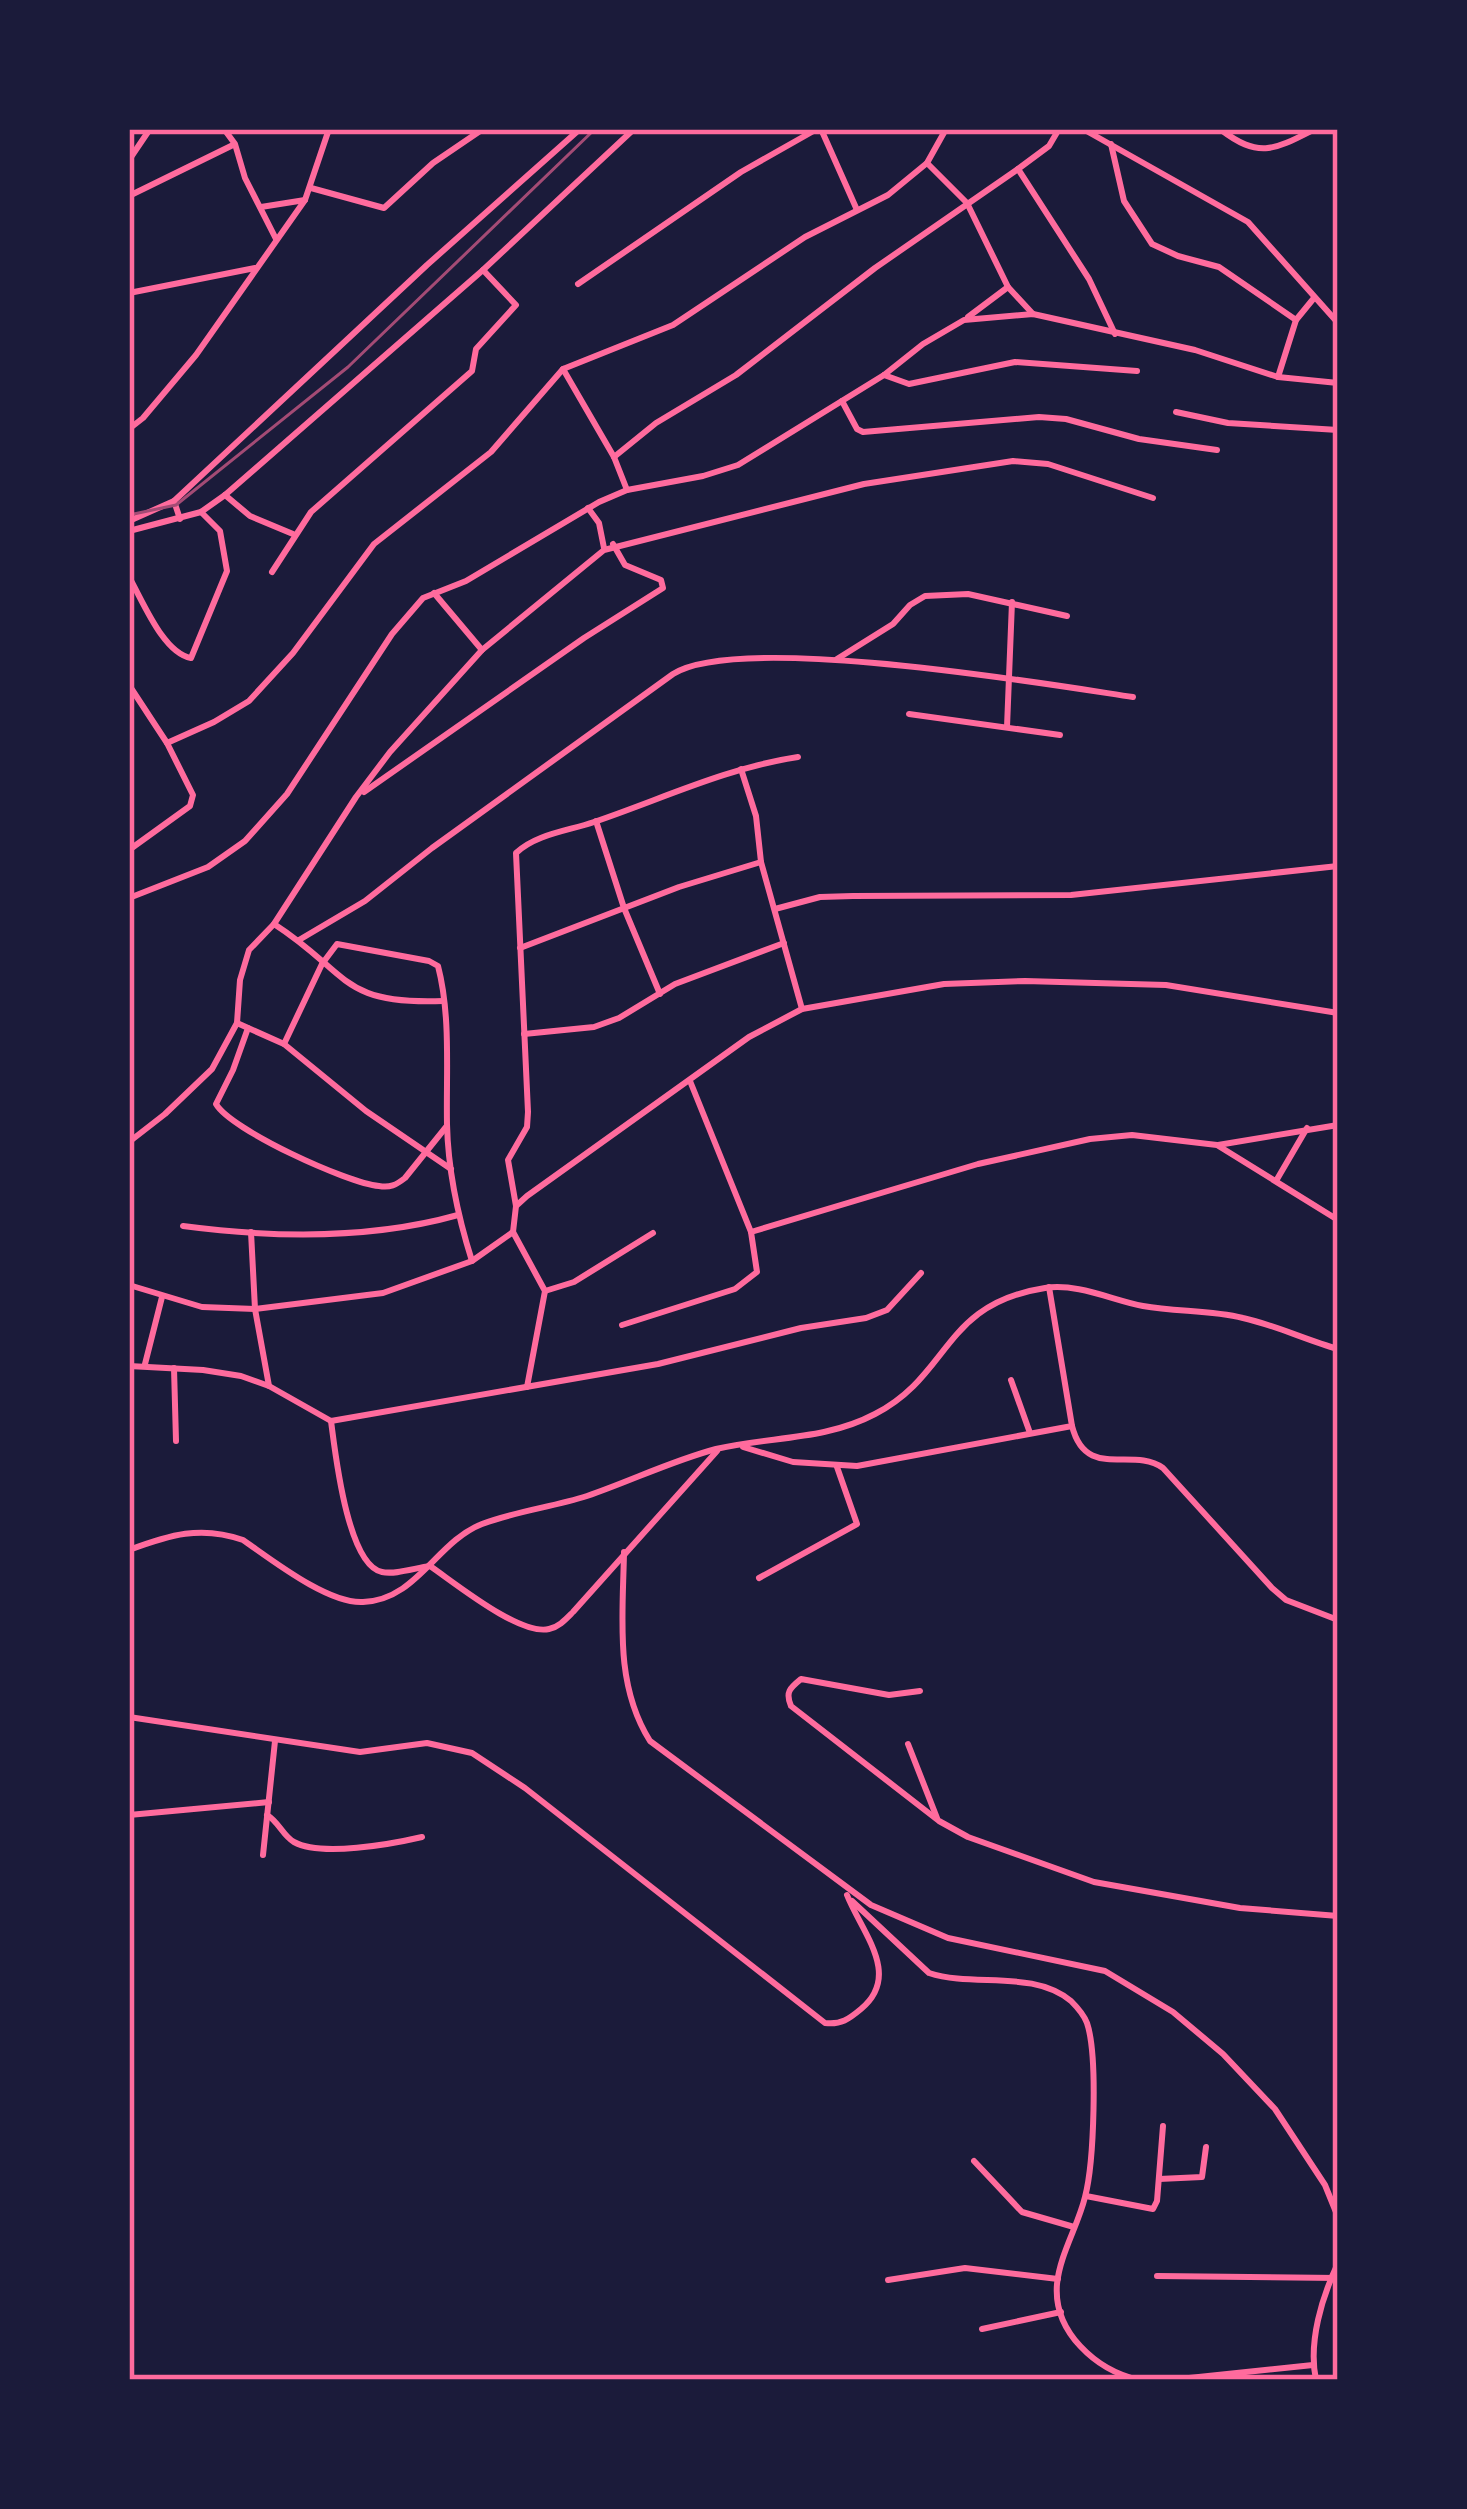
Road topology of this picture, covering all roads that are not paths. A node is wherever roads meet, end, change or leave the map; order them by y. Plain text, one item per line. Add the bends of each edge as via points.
1 (150, 129) edge
2 (224, 129) edge
3 (329, 129) edge
4 (483, 129) edge
5 (580, 129) edge
6 (634, 129) edge
7 (819, 129) edge
8 (946, 129) edge
9 (1059, 129) edge
10 (1083, 129) edge
11 (1220, 129) edge
12 (1315, 129) edge
13 (235, 144) junction
14 (1111, 145) junction
15 (129, 160) edge
16 (927, 163) junction
17 (1018, 169) junction
18 (311, 188) junction
19 (129, 192) edge
20 (304, 200) junction
21 (968, 202) junction
22 (261, 207) junction
23 (857, 210) junction
24 (276, 239) junction
25 (256, 267) junction
26 (483, 270) junction
27 (578, 284) dead end
28 (1008, 287) junction
29 (129, 293) edge
30 (1313, 298) junction
31 (1033, 314) junction
32 (964, 320) junction
33 (1296, 320) junction
34 (1338, 322) edge
35 (1115, 334) junction
36 (562, 369) junction
37 (1138, 371) dead end
38 (884, 375) junction
39 (1278, 376) junction
40 (1338, 383) edge
41 (842, 401) junction
42 (1176, 412) dead end
43 (129, 429) edge
44 (1338, 430) edge
45 (1217, 450) dead end
46 (614, 457) junction
47 (627, 490) junction
48 (225, 495) junction
49 (1153, 498) dead end
50 (174, 501) junction
51 (588, 508) junction
52 (201, 512) junction
53 (181, 519) junction
54 (129, 520) edge
55 (129, 531) edge
56 (293, 534) junction
57 (614, 544) junction
58 (604, 550) junction
59 (272, 572) dead end
60 (129, 577) edge
61 (434, 593) junction
62 (1012, 602) junction
63 (1067, 616) dead end
64 (482, 650) junction
65 (834, 660) junction
66 (1008, 679) junction
67 (129, 685) edge
68 (1133, 697) dead end
69 (909, 714) dead end
70 (1007, 728) junction
71 (1060, 735) dead end
72 (166, 742) junction
73 (798, 757) dead end
74 (741, 770) junction
75 (356, 797) junction
76 (596, 821) junction
77 (129, 850) edge
78 (761, 862) junction
79 (1338, 866) edge
80 (129, 898) edge
81 (623, 908) junction
82 (775, 909) junction
83 (274, 924) junction
84 (299, 940) junction
85 (784, 943) junction
86 (520, 948) junction
87 (322, 964) junction
88 (129, 990) edge
89 (660, 994) junction
90 (443, 1001) junction
91 (802, 1009) junction
92 (1338, 1013) edge
93 (129, 1014) edge
94 (237, 1023) junction
95 (248, 1028) junction
96 (524, 1034) junction
97 (284, 1044) junction
98 (690, 1082) junction
99 (447, 1125) junction
100 (1338, 1125) edge
101 (1307, 1128) junction
102 (129, 1142) edge
103 (1217, 1145) junction
104 (424, 1153) junction
105 (452, 1170) junction
106 (1276, 1181) junction
107 (516, 1206) junction
108 (458, 1215) junction
109 (1338, 1220) edge
110 (182, 1226) dead end
111 (251, 1232) junction
112 (513, 1232) junction
113 (751, 1232) junction
114 (653, 1233) dead end
115 (472, 1261) junction
116 (921, 1274) dead end
117 (129, 1285) edge
118 (1049, 1287) junction
119 (545, 1291) junction
120 (162, 1298) junction
121 (255, 1309) junction
122 (622, 1325) dead end
123 (1338, 1349) edge
124 (145, 1365) junction
125 (129, 1366) edge
126 (174, 1368) junction
127 (1010, 1380) dead end
128 (269, 1386) junction
129 (527, 1387) junction
130 (331, 1421) junction
131 (1072, 1426) junction
132 (1030, 1433) junction
133 (176, 1441) dead end
134 (736, 1445) junction
135 (719, 1448) junction
136 (837, 1467) junction
137 (129, 1550) edge
138 (623, 1552) junction
139 (430, 1567) junction
140 (759, 1579) dead end
141 (1338, 1621) edge
142 (920, 1691) dead end
143 (129, 1717) edge
144 (274, 1741) junction
145 (908, 1744) dead end
146 (269, 1802) junction
147 (129, 1815) edge
148 (267, 1815) junction
149 (939, 1821) junction
150 (422, 1837) dead end
151 (262, 1855) dead end
152 (839, 1884) junction
153 (847, 1895) junction
154 (1338, 1916) edge
155 (1163, 2126) dead end
156 (1206, 2147) dead end
157 (974, 2161) dead end
158 (1159, 2180) junction
159 (1086, 2196) junction
160 (1338, 2217) edge
161 (1074, 2228) junction
162 (1338, 2263) edge
163 (1157, 2276) dead end
164 (1334, 2278) edge
165 (1058, 2279) junction
166 (888, 2280) dead end
167 (1061, 2312) junction
168 (982, 2329) dead end
169 (1313, 2366) junction
170 (1139, 2380) edge
171 (1170, 2380) edge
172 (1316, 2380) edge

1 - 15 street
2 - 13 street
3 - 18 street
4 - 18 street via 384,208
5 - 50 street
6 - 26 street
7 - 23 street
7 - 27 street via 741,172
8 - 16 street
9 - 17 street
10 - 14 street
11 - 12 street via 1261,150
13 - 19 street
13 - 22 street
14 - 30 street via 1235,213
14 - 33 street via 1124,201 1152,244 1220,266
16 - 21 street
16 - 23 street
17 - 21 street
17 - 35 street
18 - 20 street
20 - 22 street
20 - 24 street
21 - 28 street
21 - 46 street
22 - 24 street
23 - 36 street via 673,325
24 - 25 street
25 - 29 street
25 - 43 street via 196,355
26 - 48 street
26 - 56 street via 517,304 476,350 472,371
28 - 31 street
28 - 32 street
30 - 33 street
30 - 34 street
31 - 32 street
31 - 35 street
32 - 38 street
33 - 39 street
35 - 39 street
36 - 46 street
36 - 72 street via 491,452 374,544 249,701
37 - 38 street via 1015,362 909,384
38 - 41 street
39 - 40 street
41 - 45 street via 863,432 1039,417
41 - 47 street via 738,465
42 - 44 street
46 - 47 street
47 - 51 street
48 - 52 street
48 - 56 street
49 - 57 street via 1048,464 1013,461 864,484
50 - 53 street
50 - 54 street
51 - 58 street
51 - 61 street
52 - 53 street
52 - 60 street via 220,531 227,572 191,658 167,641
53 - 55 street
56 - 59 street
57 - 58 street
57 - 75 street via 625,565 662,580 663,588
58 - 64 street
61 - 64 street
61 - 80 street via 416,603 287,794 245,841 208,867
62 - 63 street
62 - 65 street via 925,596
62 - 66 street
64 - 75 street
65 - 66 street
65 - 84 street via 718,659 685,667 365,901
66 - 68 street
66 - 70 street
67 - 72 street
69 - 70 street
70 - 71 street
72 - 77 street via 193,795 190,806
73 - 74 street
74 - 76 street
74 - 78 street
75 - 83 street
76 - 81 street
76 - 86 street via 516,853
78 - 81 street
78 - 82 street
79 - 82 street via 1071,895 820,897
81 - 86 street
81 - 89 street
82 - 85 street
83 - 84 street
83 - 94 street via 243,966
84 - 87 street
85 - 89 street
85 - 91 street
86 - 96 street
87 - 90 street via 366,994 398,1003
87 - 90 street via 341,943 430,961 440,972
87 - 97 street
88 - 93 street
89 - 96 street via 594,1027
90 - 99 street
91 - 92 street via 944,984 1024,981 1166,985
91 - 98 street via 749,1036
94 - 95 street
94 - 102 street via 202,1081
95 - 97 street
95 - 104 street via 216,1104 236,1124 373,1186 398,1184
96 - 107 street via 528,1120 508,1160
97 - 104 street
98 - 107 street
98 - 113 street
99 - 104 street
99 - 105 street
100 - 101 street
101 - 103 street
101 - 106 street
103 - 106 street
103 - 113 street via 1090,1139
104 - 105 street
105 - 108 street
106 - 109 street
107 - 112 street
108 - 111 street via 383,1233
108 - 115 street
110 - 111 street
111 - 121 street
112 - 115 street
112 - 119 street
113 - 122 street via 757,1272 735,1288
114 - 119 street
115 - 121 street via 383,1293
116 - 129 street via 887,1310 866,1318
117 - 120 street
118 - 123 street via 1246,1318
118 - 131 street
118 - 134 street via 973,1315 915,1386 873,1415 815,1436
119 - 129 street
120 - 121 street
120 - 124 street
121 - 128 street
124 - 125 street
124 - 126 street
126 - 128 street
126 - 133 street
127 - 132 street
128 - 130 street
129 - 130 street
130 - 139 street via 346,1509 368,1562 386,1573
131 - 132 street
131 - 141 street via 1087,1452 1153,1461 1272,1588
132 - 136 street
134 - 135 street
134 - 136 street
135 - 138 street
135 - 139 street via 484,1523 456,1538
136 - 140 street via 857,1524
137 - 139 street via 181,1533 226,1534 354,1602 400,1591
138 - 139 street via 573,1612 542,1630 514,1622
138 - 152 street via 623,1657 640,1726 661,1752
142 - 149 street via 889,1695 801,1679 787,1697
143 - 144 street
144 - 146 street
144 - 153 street via 361,1752 427,1743 472,1753 825,2023 849,2018 881,1982
145 - 149 street
146 - 147 street
146 - 148 street
148 - 150 street via 303,1845 375,1847
148 - 151 street
149 - 154 street via 1094,1882
152 - 153 street
152 - 160 street via 933,1934 1105,1970 1173,2012 1275,2109
153 - 159 street via 929,1973 1038,1986 1080,2011 1094,2099
155 - 158 street
156 - 158 street via 1202,2177
157 - 161 street via 1022,2212
158 - 159 street via 1149,2210
159 - 161 street
161 - 165 street
162 - 164 street
163 - 164 street
164 - 169 street
165 - 166 street via 965,2268
165 - 167 street
167 - 168 street
167 - 170 street via 1087,2356
169 - 171 street
169 - 172 street

